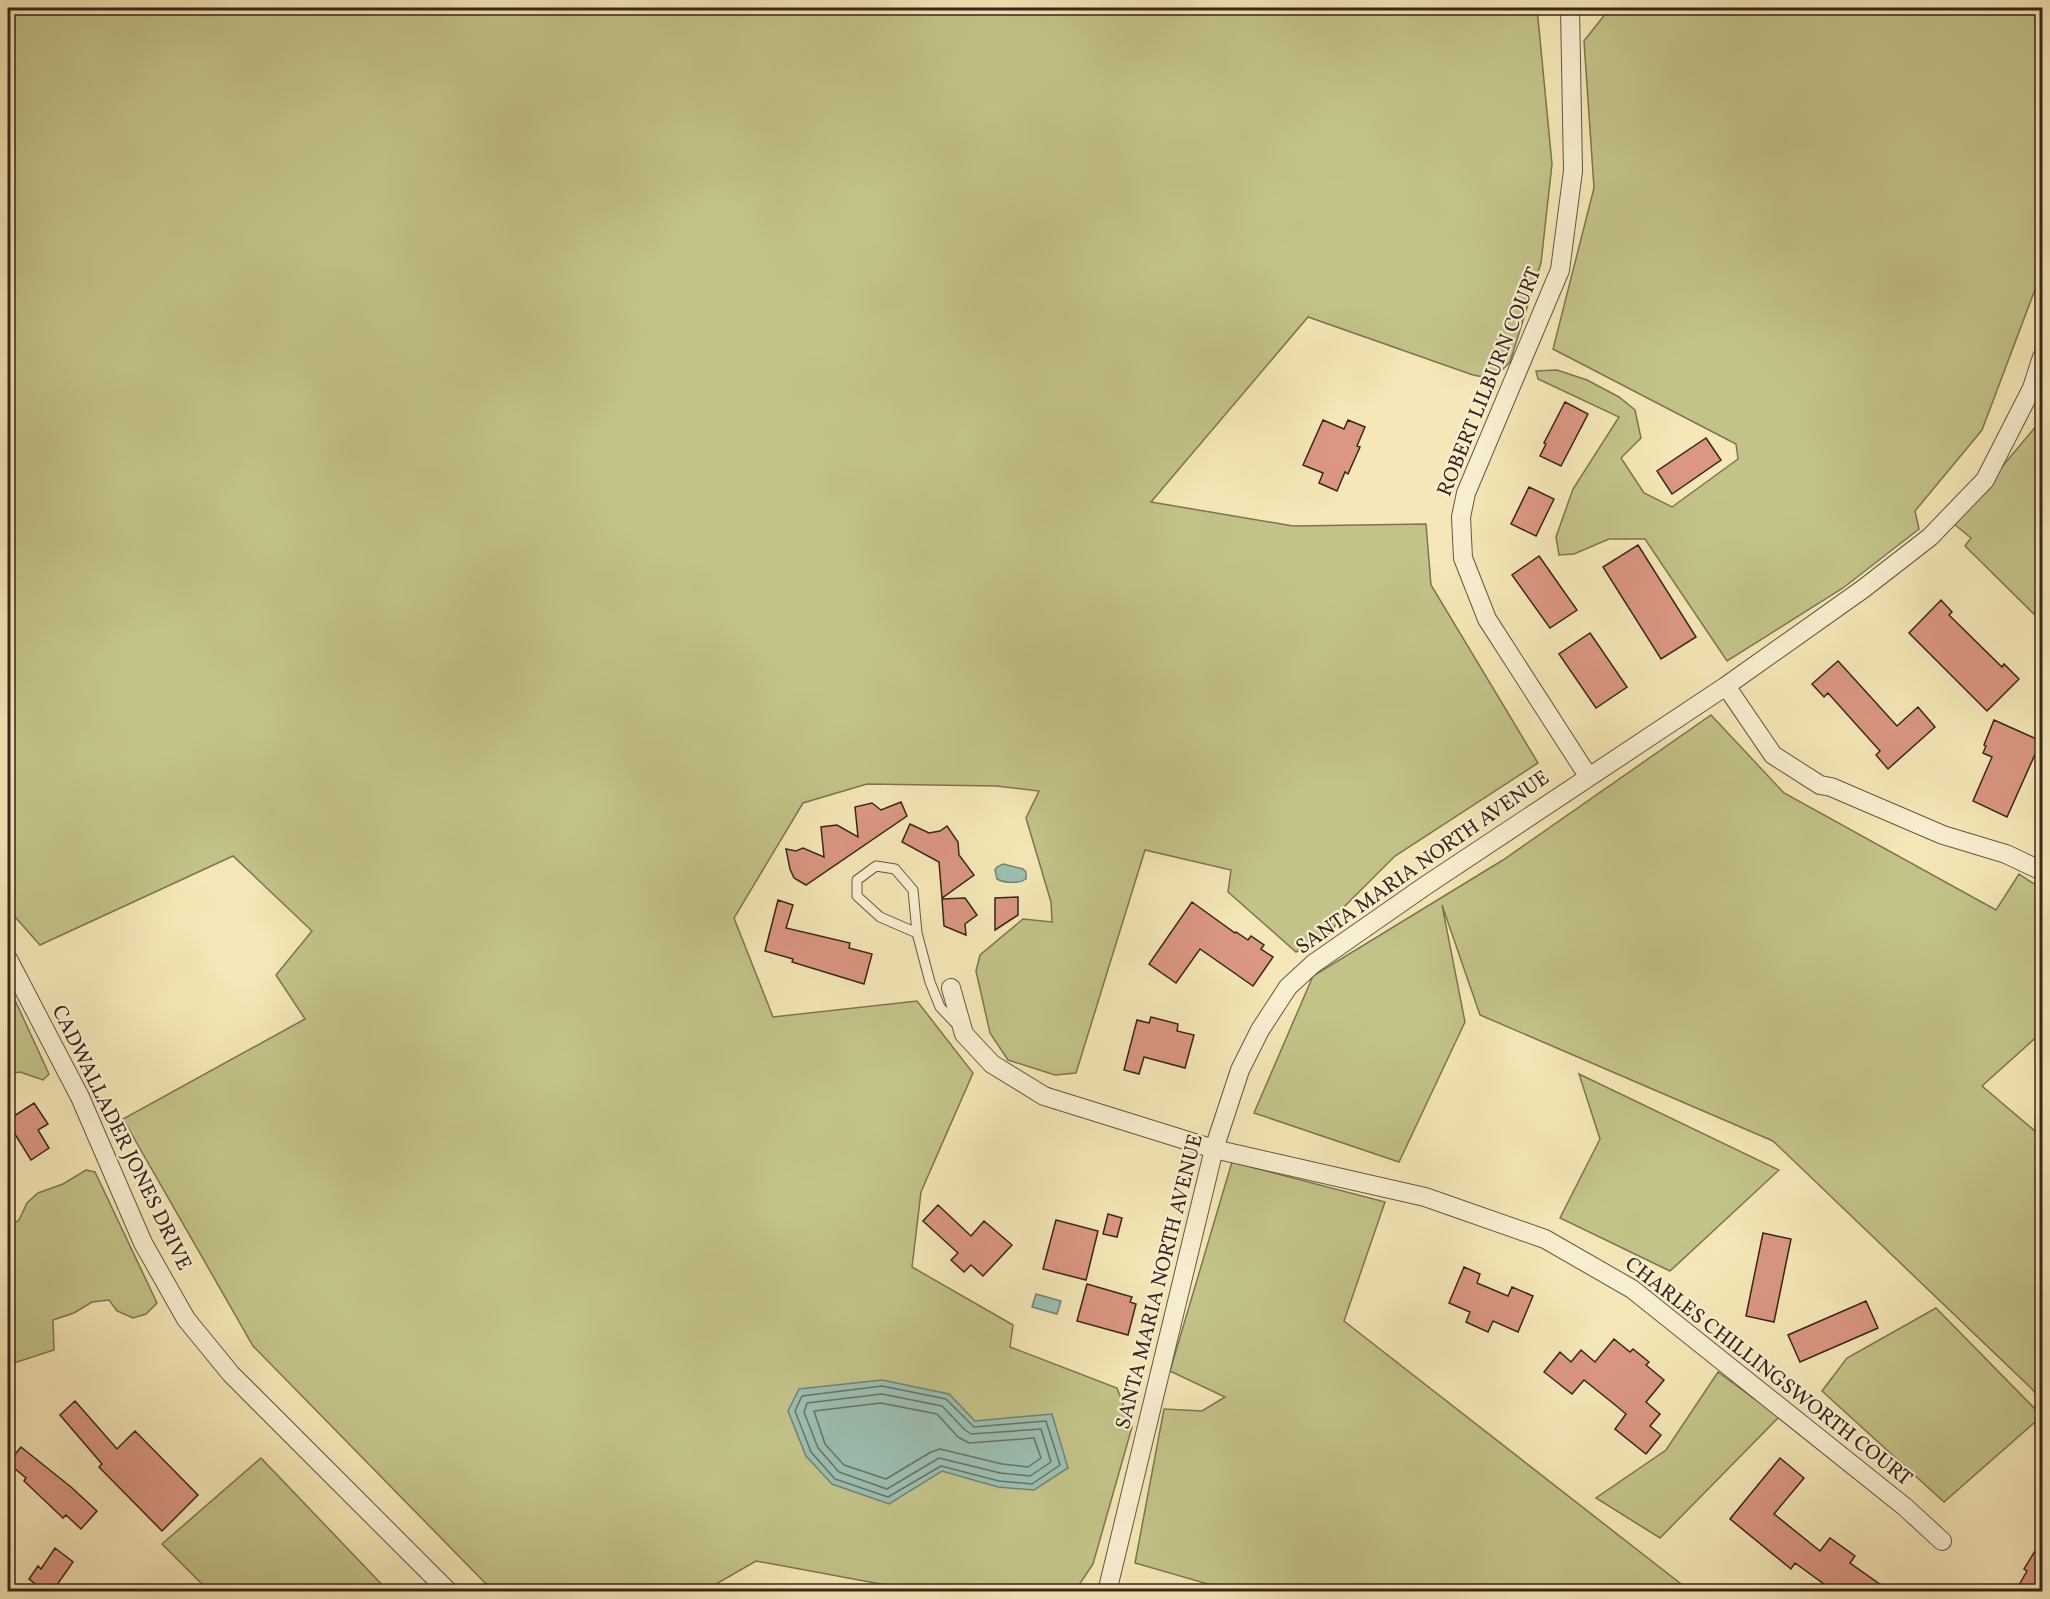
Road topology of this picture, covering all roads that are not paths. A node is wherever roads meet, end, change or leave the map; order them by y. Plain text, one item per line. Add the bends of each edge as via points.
1 (1570, 8) edge
2 (2043, 357) edge
3 (1726, 686) junction
4 (1588, 776) junction
5 (2043, 871) edge
6 (917, 933) junction
7 (8, 959) edge
8 (951, 988) dead end
9 (964, 1034) junction
10 (1214, 1149) junction
11 (1942, 1541) dead end
12 (449, 1592) edge
13 (1107, 1592) edge

1 - 4 street, ROBERT LILBURN COURT via 1574,171 1560,270 1467,493 1461,517 1463,558 1487,619
2 - 3 street, SANTA MARIA NORTH AVENUE via 2032,388 1985,480 1930,537
3 - 4 street, SANTA MARIA NORTH AVENUE
3 - 5 street via 1773,755 1820,785
4 - 10 street, SANTA MARIA NORTH AVENUE via 1322,958 1288,987 1240,1070
6 - 6 lane via 913,890 895,869 876,866 857,880 857,896 880,917
6 - 9 lane via 940,1007
7 - 12 street, CADWALLADER JONES DRIVE via 80,1097 143,1243 186,1319 231,1374
8 - 9 street
9 - 10 street, CHARLES CHILLINGSWORTH COURT via 992,1064 1044,1096
10 - 11 street, CHARLES CHILLINGSWORTH COURT via 1425,1197 1545,1239 1632,1289 1905,1507
10 - 13 street, SANTA MARIA NORTH AVENUE

